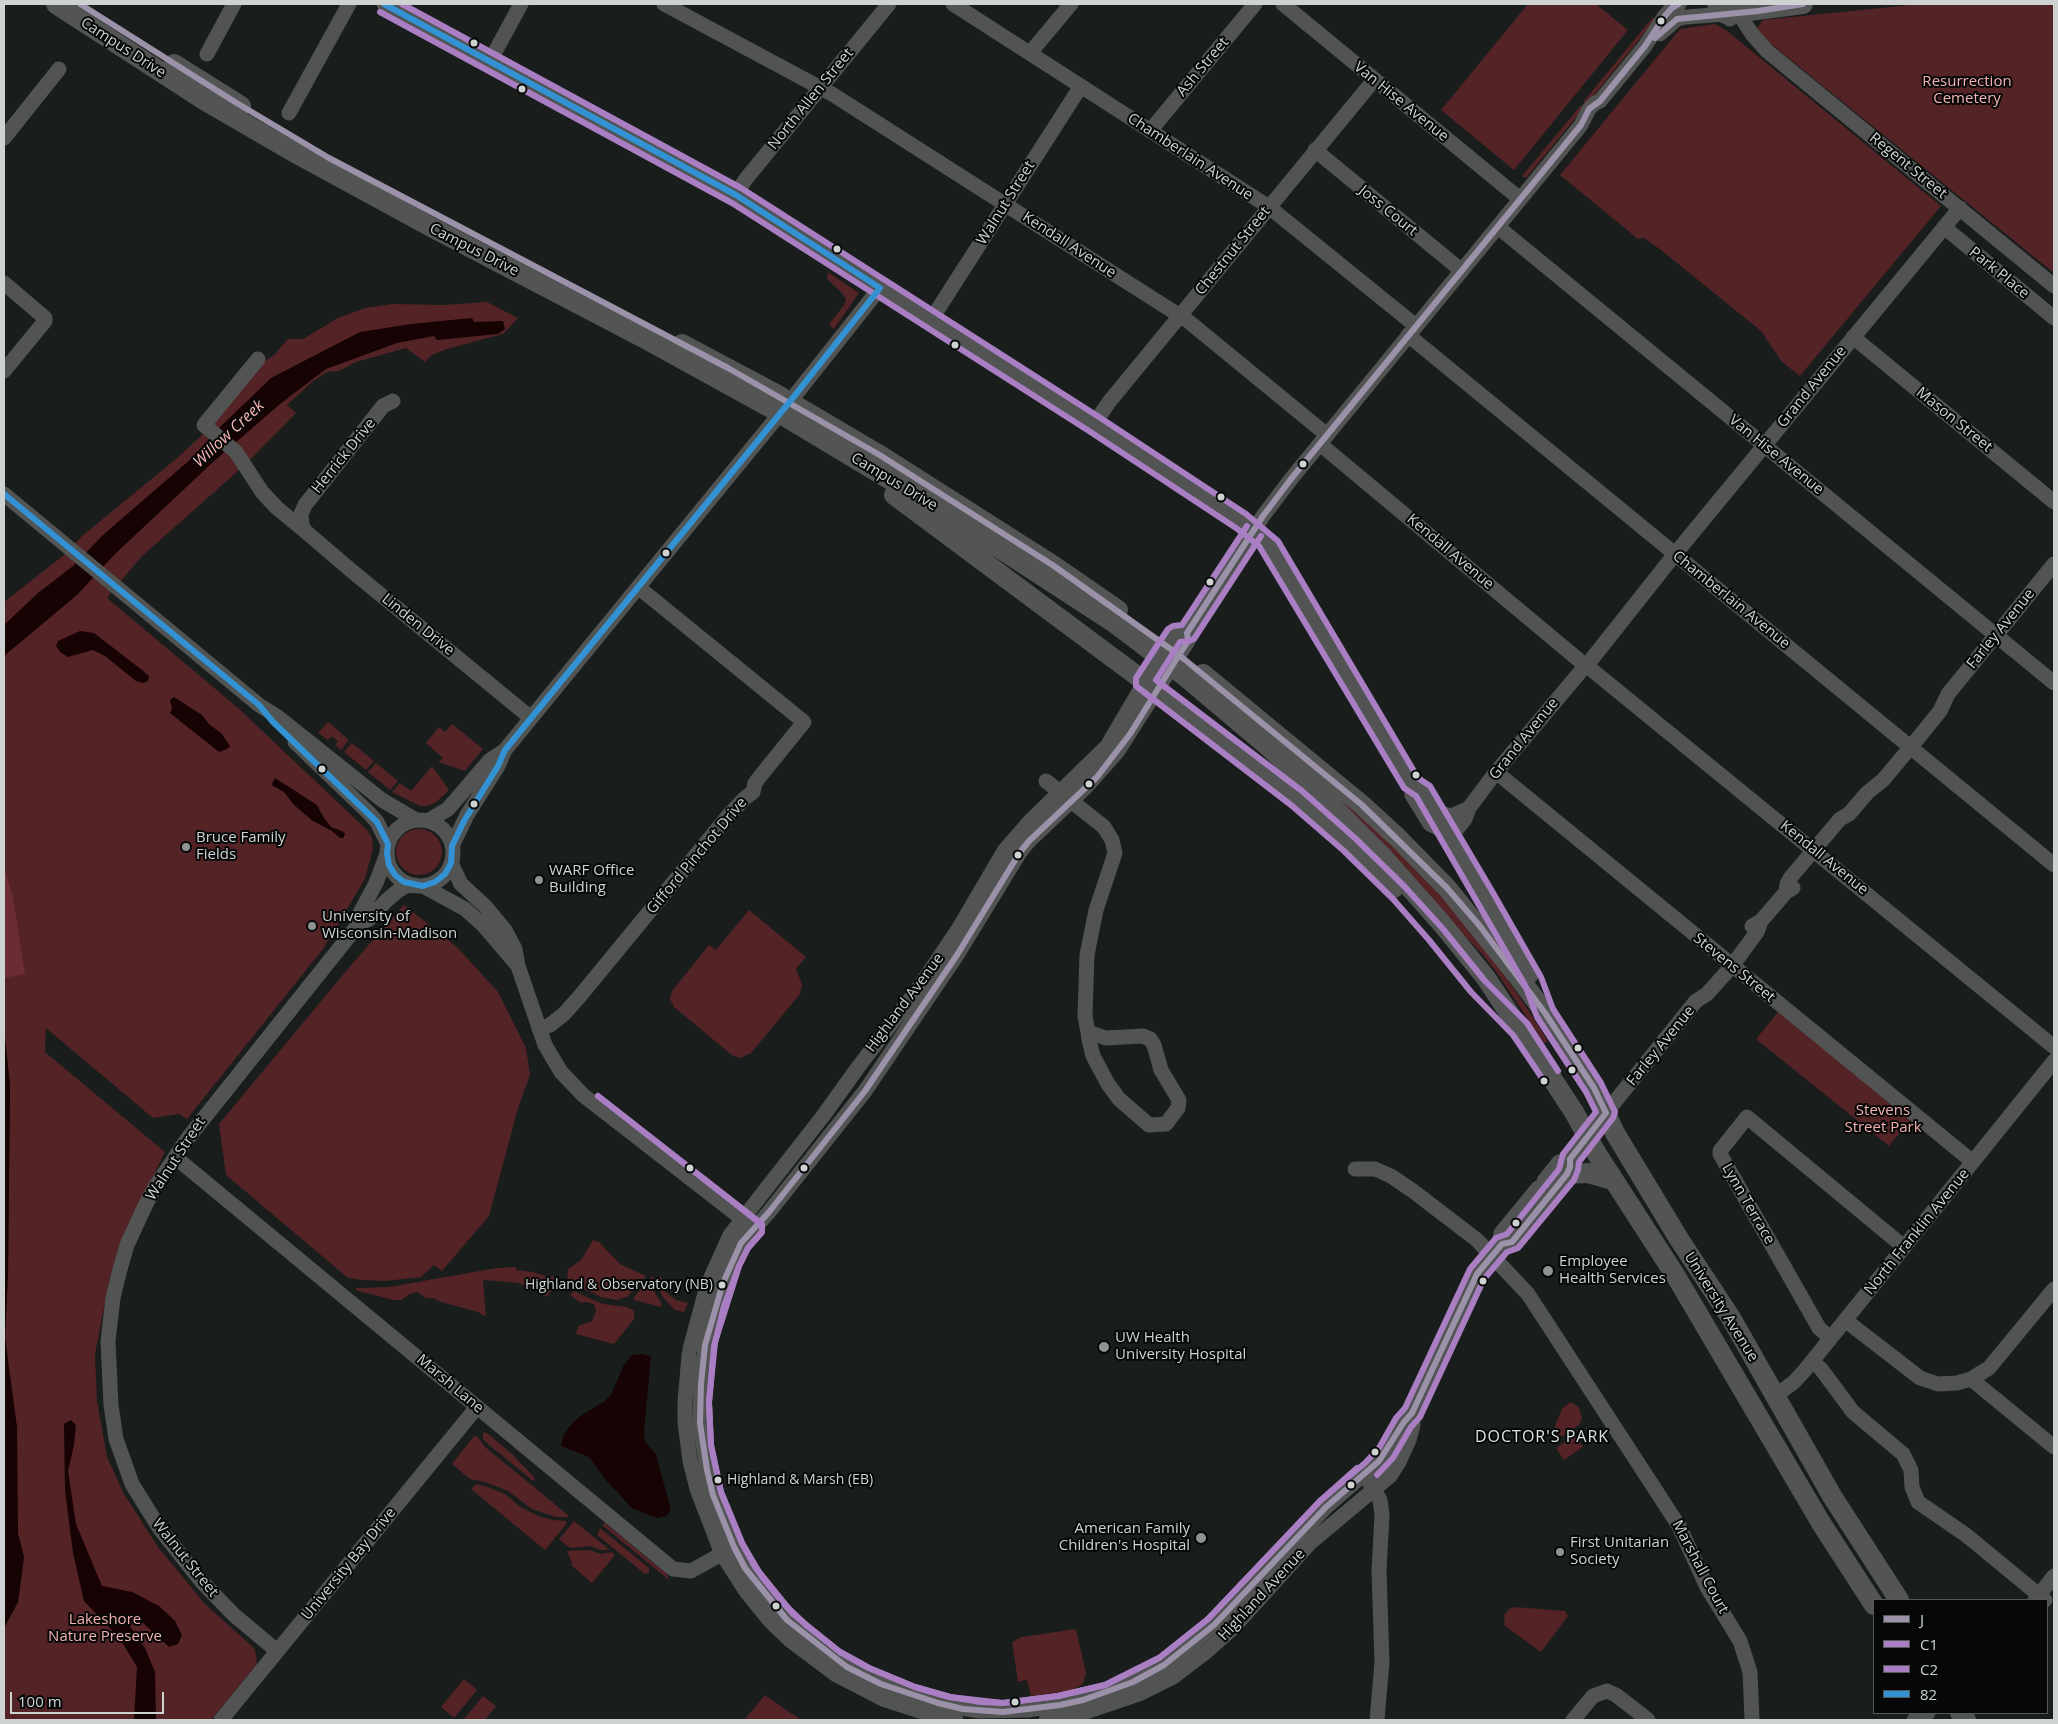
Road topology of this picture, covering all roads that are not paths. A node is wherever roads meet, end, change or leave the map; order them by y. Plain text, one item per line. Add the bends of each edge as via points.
1 (56, 4) edge
2 (80, 4) edge
3 (234, 4) edge
4 (349, 4) edge
5 (384, 4) edge
6 (521, 4) edge
7 (664, 4) edge
8 (889, 4) edge
9 (953, 4) edge
10 (1071, 4) edge
11 (1255, 4) edge
12 (1283, 4) edge
13 (1679, 4) edge
14 (1802, 4) edge
15 (1728, 8) edge
16 (1645, 46) junction
17 (1030, 53) junction
18 (207, 54) dead end
19 (490, 61) junction
20 (59, 69) dead end
21 (1374, 80) junction
22 (1081, 86) junction
23 (821, 88) junction
24 (290, 113) dead end
25 (1150, 131) junction
26 (4, 138) edge
27 (1315, 150) junction
28 (736, 195) junction
29 (1520, 199) junction
30 (1006, 204) junction
31 (1269, 207) junction
32 (1960, 208) junction
33 (1498, 227) junction
34 (1944, 227) junction
35 (1462, 272) junction
36 (4, 283) edge
37 (2054, 286) edge
38 (880, 288) junction
39 (1180, 316) junction
40 (2054, 318) edge
41 (931, 320) junction
42 (1412, 330) junction
43 (1853, 337) junction
44 (258, 359) dead end
45 (4, 371) edge
46 (392, 401) dead end
47 (774, 401) junction
48 (797, 414) junction
49 (1094, 424) junction
50 (818, 436) junction
51 (1324, 440) junction
52 (1764, 445) junction
53 (4, 494) edge
54 (2054, 502) edge
55 (302, 524) junction
56 (1254, 531) junction
57 (1675, 554) junction
58 (2054, 564) edge
59 (638, 587) junction
60 (1996, 635) junction
61 (1151, 641) junction
62 (1586, 665) junction
63 (1190, 672) junction
64 (2054, 683) edge
65 (1150, 687) junction
66 (259, 705) junction
67 (532, 718) junction
68 (1907, 744) junction
69 (505, 750) junction
70 (1496, 772) junction
71 (1046, 781) dead end
72 (1412, 784) junction
73 (1066, 796) junction
74 (1432, 808) junction
75 (1469, 808) junction
76 (422, 821) junction
77 (1446, 832) junction
78 (452, 846) junction
79 (387, 849) junction
80 (1818, 853) junction
81 (451, 863) junction
82 (2054, 865) edge
83 (419, 885) junction
84 (358, 925) junction
85 (1728, 962) junction
86 (518, 966) junction
87 (1545, 1013) junction
88 (538, 1029) junction
89 (1520, 1029) junction
90 (1088, 1032) junction
91 (2054, 1047) edge
92 (2054, 1061) edge
93 (1606, 1113) junction
94 (1587, 1137) junction
95 (175, 1157) junction
96 (1974, 1162) junction
97 (1568, 1167) junction
98 (1355, 1169) dead end
99 (1613, 1180) junction
100 (748, 1224) junction
101 (1904, 1246) junction
102 (1497, 1250) junction
103 (2054, 1288) edge
104 (1698, 1312) junction
105 (1845, 1320) junction
106 (1830, 1338) junction
107 (1812, 1361) junction
108 (1971, 1379) junction
109 (1774, 1397) junction
110 (478, 1407) junction
111 (1412, 1413) junction
112 (2054, 1446) edge
113 (1367, 1472) junction
114 (1797, 1482) junction
115 (1379, 1486) junction
116 (1850, 1527) junction
117 (728, 1551) junction
118 (2054, 1576) edge
119 (1898, 1599) edge
120 (2041, 1599) edge
121 (1872, 1600) edge
122 (277, 1651) junction
123 (1926, 1714) edge
124 (221, 1720) edge
125 (956, 1720) edge
126 (1046, 1720) edge
127 (1377, 1720) edge
128 (1573, 1720) edge
129 (1648, 1720) edge
130 (1752, 1720) edge
131 (1914, 1720) edge

1 - 47 main road, Campus Drive via 204,100 297,154
2 - 47 main road, Campus Drive via 329,158
3 - 18 street
4 - 24 street
5 - 19 street
6 - 19 street
7 - 23 street, Kendall Avenue
8 - 23 street, North Allen Street
9 - 17 street, Chamberlain Avenue
10 - 17 street
11 - 25 street, Ash Street
12 - 21 street, Van Hise Avenue
13 - 16 street, Highland Avenue via 1664,17
14 - 15 main road
15 - 16 street, Highland Avenue via 1677,20
15 - 32 street, Regent Street via 1739,28
16 - 29 street, Highland Avenue via 1600,101 1595,114 1580,125
17 - 22 street, Chamberlain Avenue
19 - 28 street
20 - 26 street
21 - 27 street, Chestnut Street
21 - 29 street, Van Hise Avenue
22 - 25 street, Chamberlain Avenue
22 - 30 street, Walnut Street
23 - 28 street, North Allen Street
23 - 30 street, Kendall Avenue
25 - 31 street, Chamberlain Avenue
27 - 31 street, Chestnut Street
27 - 35 street, Joss Court
28 - 38 street
29 - 33 street, Highland Avenue
30 - 39 street, Kendall Avenue
30 - 41 street, Walnut Street
31 - 39 street, Chestnut Street
31 - 42 street, Chamberlain Avenue
32 - 34 street, Grand Avenue
32 - 37 street, Regent Street
33 - 35 street, Highland Avenue
33 - 52 street, Van Hise Avenue
34 - 40 street, Park Place
34 - 43 street, Grand Avenue
35 - 42 street, Highland Avenue
36 - 45 street via 43,320
38 - 41 street
38 - 59 street
39 - 49 street, Chestnut Street
39 - 51 street, Kendall Avenue
41 - 49 street
42 - 51 street, Highland Avenue
42 - 57 street, Chamberlain Avenue
43 - 52 street, Grand Avenue
43 - 54 street, Mason Street
44 - 55 street, Linden Drive via 208,428 234,449 262,492 277,508
46 - 55 street, Herrick Drive via 383,406 305,505
47 - 48 main road, Campus Drive
48 - 50 main road, Campus Drive
48 - 61 main road, Campus Drive via 878,454 1046,560
49 - 56 street
50 - 61 main road, Campus Drive
50 - 65 main road
51 - 56 street, Highland Avenue via 1285,486
51 - 62 street, Kendall Avenue
52 - 57 street, Grand Avenue
52 - 60 street, Van Hise Avenue
53 - 66 street
55 - 67 street, Linden Drive
56 - 65 street, Highland Avenue via 1187,633 1176,634
56 - 72 street via 1270,545
57 - 62 street, Grand Avenue
57 - 68 street, Chamberlain Avenue
58 - 60 street, Farley Avenue
59 - 67 street
59 - 88 street, Gifford Pinchot Drive via 804,722 755,783 753,792 728,816 564,1014 550,1025
60 - 64 street, Van Hise Avenue
60 - 68 street, Farley Avenue via 1948,694 1933,706
61 - 63 main road, Campus Drive
62 - 70 street, Grand Avenue
62 - 80 street, Kendall Avenue
63 - 87 main road, Campus Drive via 1362,805 1397,837 1463,906
63 - 89 main road, Campus Drive via 1381,855 1475,964
65 - 73 street, Highland Avenue
65 - 89 main road via 1289,792 1350,845 1405,900 1478,987
66 - 76 street via 382,800
66 - 79 street via 369,813 377,822
67 - 69 street
68 - 80 street, Farley Avenue via 1876,774 1867,793 1850,814 1840,819
68 - 82 street, Chamberlain Avenue
69 - 76 street via 490,760 448,809
69 - 78 street
70 - 75 street, Grand Avenue
70 - 85 street, Stevens Street
71 - 73 street
72 - 74 street via 1422,790
72 - 77 street via 1412,795 1427,821
73 - 90 street via 1104,827 1115,853 1088,946 1084,996
73 - 100 street, Highland Avenue via 1025,827 1004,851 959,928 918,989 859,1066
74 - 75 street via 1451,816
74 - 77 street
75 - 77 street, Grand Avenue via 1457,829
76 - 78 street via 439,826
76 - 79 street via 406,823 398,828
77 - 87 main road via 1533,981
78 - 81 street
79 - 83 street via 389,865 395,874 404,882
79 - 84 street, Walnut Street
80 - 85 street, Farley Avenue via 1792,877 1786,892 1761,921 1751,927
80 - 91 street, Kendall Avenue
81 - 83 street via 435,882
81 - 86 street via 461,884 505,930 515,949
83 - 84 street, Walnut Street via 399,890 369,920
83 - 86 street via 472,915
84 - 95 street, Walnut Street
85 - 93 street, Farley Avenue via 1701,989 1696,1001
85 - 96 street, Stevens Street
86 - 88 street
87 - 93 main road, University Avenue via 1594,1088
88 - 100 street via 553,1061 571,1083
89 - 94 main road, Campus Drive
90 - 90 street via 1093,1056 1119,1099 1149,1125 1166,1124 1178,1108 1179,1100 1161,1070 1150,1039 1143,1036 1106,1038
92 - 96 street, North Franklin Avenue
93 - 94 street
93 - 109 main road, University Avenue via 1615,1134 1679,1239 1731,1318
94 - 97 street
94 - 99 main road, University Avenue
95 - 110 street, Marsh Lane
95 - 122 street, Walnut Street via 145,1206 118,1272 108,1341 108,1383 113,1423 132,1484 160,1529 218,1599
96 - 101 street, North Franklin Avenue
97 - 99 main road
97 - 102 street via 1546,1189 1512,1242
98 - 102 street, Marshall Court via 1375,1170 1391,1176 1477,1240
99 - 104 main road, University Avenue
100 - 117 street, Highland Avenue via 730,1235 707,1286 685,1402 690,1461 697,1489
101 - 105 street, North Franklin Avenue
101 - 106 street, Lynn Terrace via 1746,1117 1720,1154 1819,1328
102 - 111 street via 1477,1274
102 - 130 street, Marshall Court via 1679,1526 1707,1587 1744,1650 1750,1672
103 - 108 street via 1989,1368
104 - 109 main road via 1720,1330 1760,1397 1767,1400
104 - 114 main road, University Avenue
105 - 106 street, North Franklin Avenue
105 - 108 street via 1920,1378 1938,1384
106 - 107 street, North Franklin Avenue
107 - 109 street, North Franklin Avenue via 1794,1382
107 - 120 street via 1853,1412 1903,1454 1911,1470 1912,1487 1918,1502 1966,1535
108 - 112 street
109 - 116 main road, University Avenue
110 - 117 street, Marsh Lane via 673,1568 691,1571
110 - 122 street, University Bay Drive
111 - 113 street via 1386,1453
111 - 115 street via 1413,1425 1404,1453
113 - 115 street
113 - 117 street, Highland Avenue via 1326,1507 1214,1625 1164,1665 1108,1693 1028,1710 980,1711 948,1706 865,1676 835,1659 787,1620
114 - 116 main road via 1798,1472 1808,1473 1829,1505
114 - 121 main road, University Avenue
115 - 126 street, Highland Avenue via 1310,1543 1232,1629 1173,1677 1139,1694 1086,1712
115 - 127 street via 1382,1510 1379,1570 1382,1662
116 - 119 main road, University Avenue
117 - 125 street, Highland Avenue via 745,1590 770,1621 821,1665 852,1685 883,1699
118 - 120 street
122 - 124 street, University Bay Drive
123 - 131 street
128 - 129 street via 1593,1696 1607,1692 1616,1695

